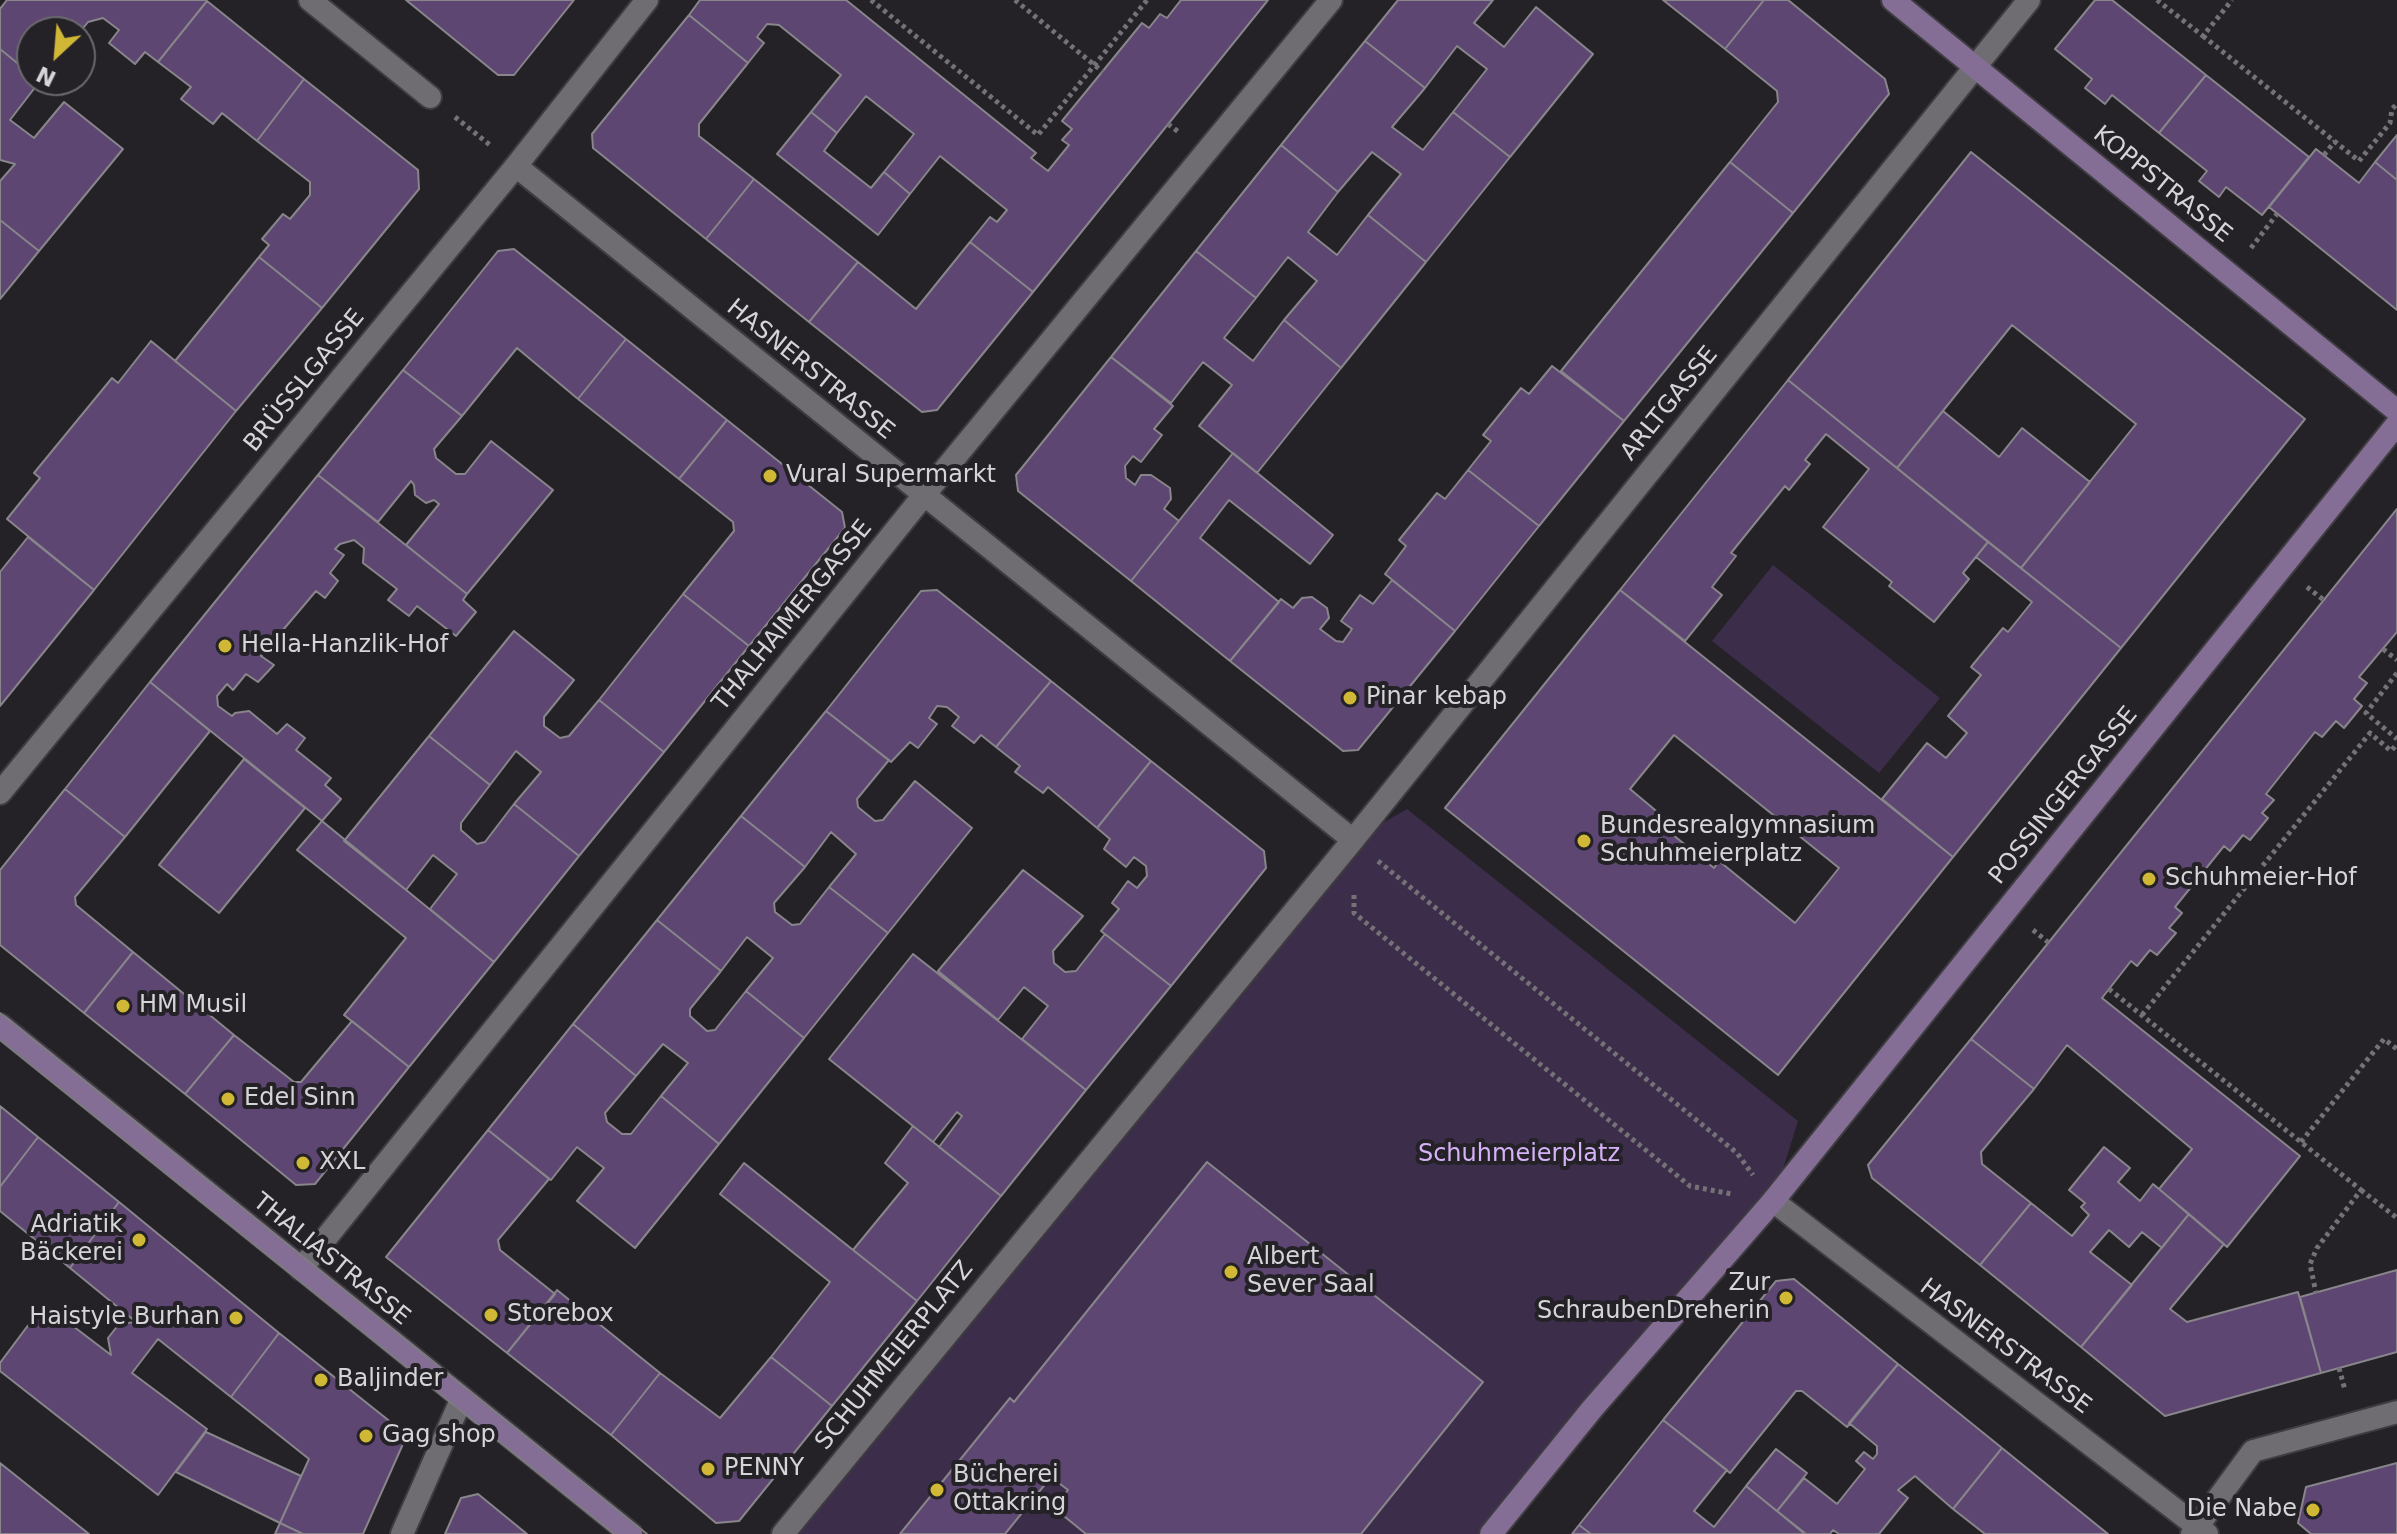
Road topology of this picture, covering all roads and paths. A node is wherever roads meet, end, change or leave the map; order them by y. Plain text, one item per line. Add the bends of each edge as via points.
1 (310, 0) edge
2 (647, 0) edge
3 (871, 0) edge
4 (1015, 0) edge
5 (1147, 0) edge
6 (1331, 0) edge
7 (1893, 0) edge
8 (2029, 0) edge
9 (2157, 0) edge
10 (2232, 0) edge
11 (2203, 36) junction
12 (1095, 64) junction
13 (1975, 66) junction
14 (1103, 72) dead end
15 (430, 97) joint
16 (2397, 104) edge
17 (2335, 141) junction
18 (2324, 155) dead end
19 (516, 166) junction
20 (2277, 214) dead end
21 (2230, 274) junction
22 (2397, 411) edge
23 (2397, 424) edge
24 (924, 495) junction
25 (2383, 649) dead end
26 (2397, 660) edge
27 (2397, 673) edge
28 (2397, 742) edge
29 (0, 793) edge
30 (1353, 840) junction
31 (2109, 989) dead end
32 (2142, 1015) junction
33 (0, 1025) edge
34 (2397, 1049) edge
35 (2301, 1142) junction
36 (2361, 1190) junction
37 (1773, 1201) junction
38 (2397, 1218) edge
39 (301, 1269) junction
40 (2316, 1293) dead end
41 (462, 1398) junction
42 (2397, 1412) edge
43 (2199, 1532) edge
44 (402, 1534) edge
45 (631, 1534) edge
46 (783, 1534) edge
47 (1491, 1534) edge

1 - 15 street
2 - 19 street, BRÜSSLGASSE
3 - 12 path via 1038,135
4 - 12 path
5 - 12 path
6 - 24 street, THALHAIMERGASSE
7 - 13 main road, KOPPSTRASSE
8 - 13 street, ARLTGASSE
9 - 11 path
10 - 11 path
11 - 17 path
12 - 14 path
13 - 21 main road, KOPPSTRASSE
13 - 30 street, ARLTGASSE
15 - 19 path
16 - 17 path via 2390,123 2359,161
17 - 18 path
19 - 24 street, HASNERSTRASSE
19 - 29 street, BRÜSSLGASSE
20 - 21 path
21 - 22 main road, KOPPSTRASSE
23 - 37 main road, POSSINGERGASSE
24 - 30 street, HASNERSTRASSE
24 - 39 street, THALHAIMERGASSE
25 - 26 path
27 - 28 path via 2366,713
28 - 32 path via 2391,751 2370,733
30 - 37 path via 1737,1153
30 - 37 path via 1354,913 1690,1186
30 - 46 street, SCHUHMEIERPLATZ
31 - 32 path
32 - 35 path
33 - 39 main road, THALIASTRASSE
34 - 35 path via 2384,1039
35 - 36 path
36 - 38 path
36 - 40 path via 2310,1264
37 - 43 street, HASNERSTRASSE
37 - 47 main road
39 - 41 main road, THALIASTRASSE
41 - 44 street
41 - 45 main road, THALIASTRASSE
42 - 43 street via 2253,1451

